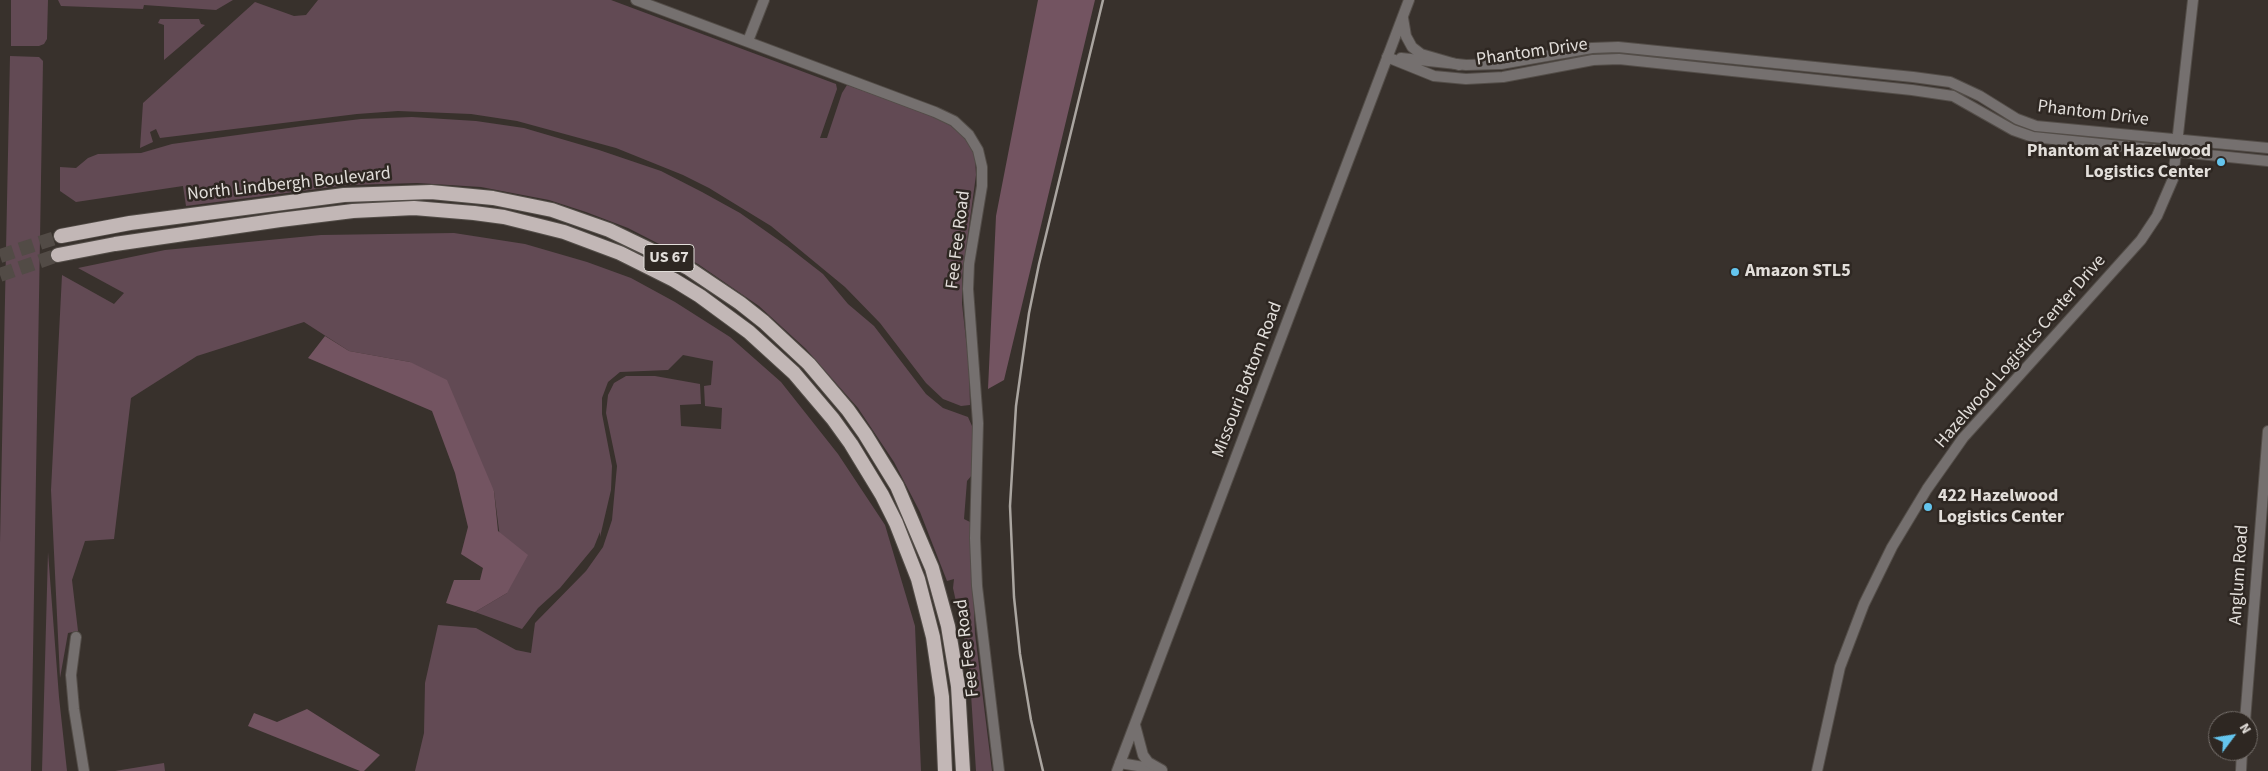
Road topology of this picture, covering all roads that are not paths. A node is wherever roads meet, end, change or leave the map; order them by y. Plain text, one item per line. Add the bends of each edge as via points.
1 (636, 0) edge
2 (764, 0) edge
3 (1409, 0) edge
4 (2193, 0) edge
5 (1402, 16) junction
6 (748, 41) junction
7 (1387, 57) junction
8 (1459, 64) junction
9 (2177, 140) junction
10 (2268, 148) edge
11 (2176, 152) junction
12 (2268, 161) edge
13 (62, 236) tunnel mouth
14 (58, 255) tunnel mouth
15 (2268, 431) edge
16 (76, 637) dead end
17 (2246, 711) edge
18 (1135, 724) junction
19 (1119, 767) edge
20 (84, 771) edge
21 (945, 771) edge
22 (963, 771) edge
23 (999, 771) edge
24 (1163, 771) edge
25 (1817, 771) edge

1 - 6 street, Fee Fee Road
2 - 6 street
3 - 5 street, Missouri Bottom Road
4 - 9 street
5 - 7 street, Missouri Bottom Road
5 - 8 street via 1412,48 1421,54
6 - 23 street, Fee Fee Road via 954,121 969,135 978,150 982,186 968,289 978,423 975,538 977,586
7 - 8 street, Phantom Drive
7 - 11 street, Phantom Drive via 1434,76 1466,79 1503,78 1593,60 1619,59 1912,90 1953,96 2013,130 2033,137
7 - 18 street, Missouri Bottom Road
8 - 9 street, Phantom Drive via 1501,64 1592,48 1618,47 1913,77 1950,82 2036,126
9 - 10 street, Phantom Drive
9 - 11 street
11 - 12 street, Phantom Drive
11 - 25 street, Hazelwood Logistics Center Drive via 2174,179 2158,216 2141,240 1963,438 1892,547 1864,604 1840,668
13 - 22 highway, North Lindbergh Boulevard / US 67 via 130,223 344,194 431,192 493,198 561,213 616,233 688,268 764,322 808,364 848,410 897,486 932,568 948,626 958,686
14 - 21 highway, North Lindbergh Boulevard / US 67 via 298,218 414,208 482,214 564,232 620,253 674,280 743,327 794,373 833,419 882,495 918,579 933,637 942,697
15 - 17 street, Anglum Road
16 - 20 street via 71,675
18 - 19 street, Missouri Bottom Road
18 - 24 street via 1142,755
19 - 24 street

